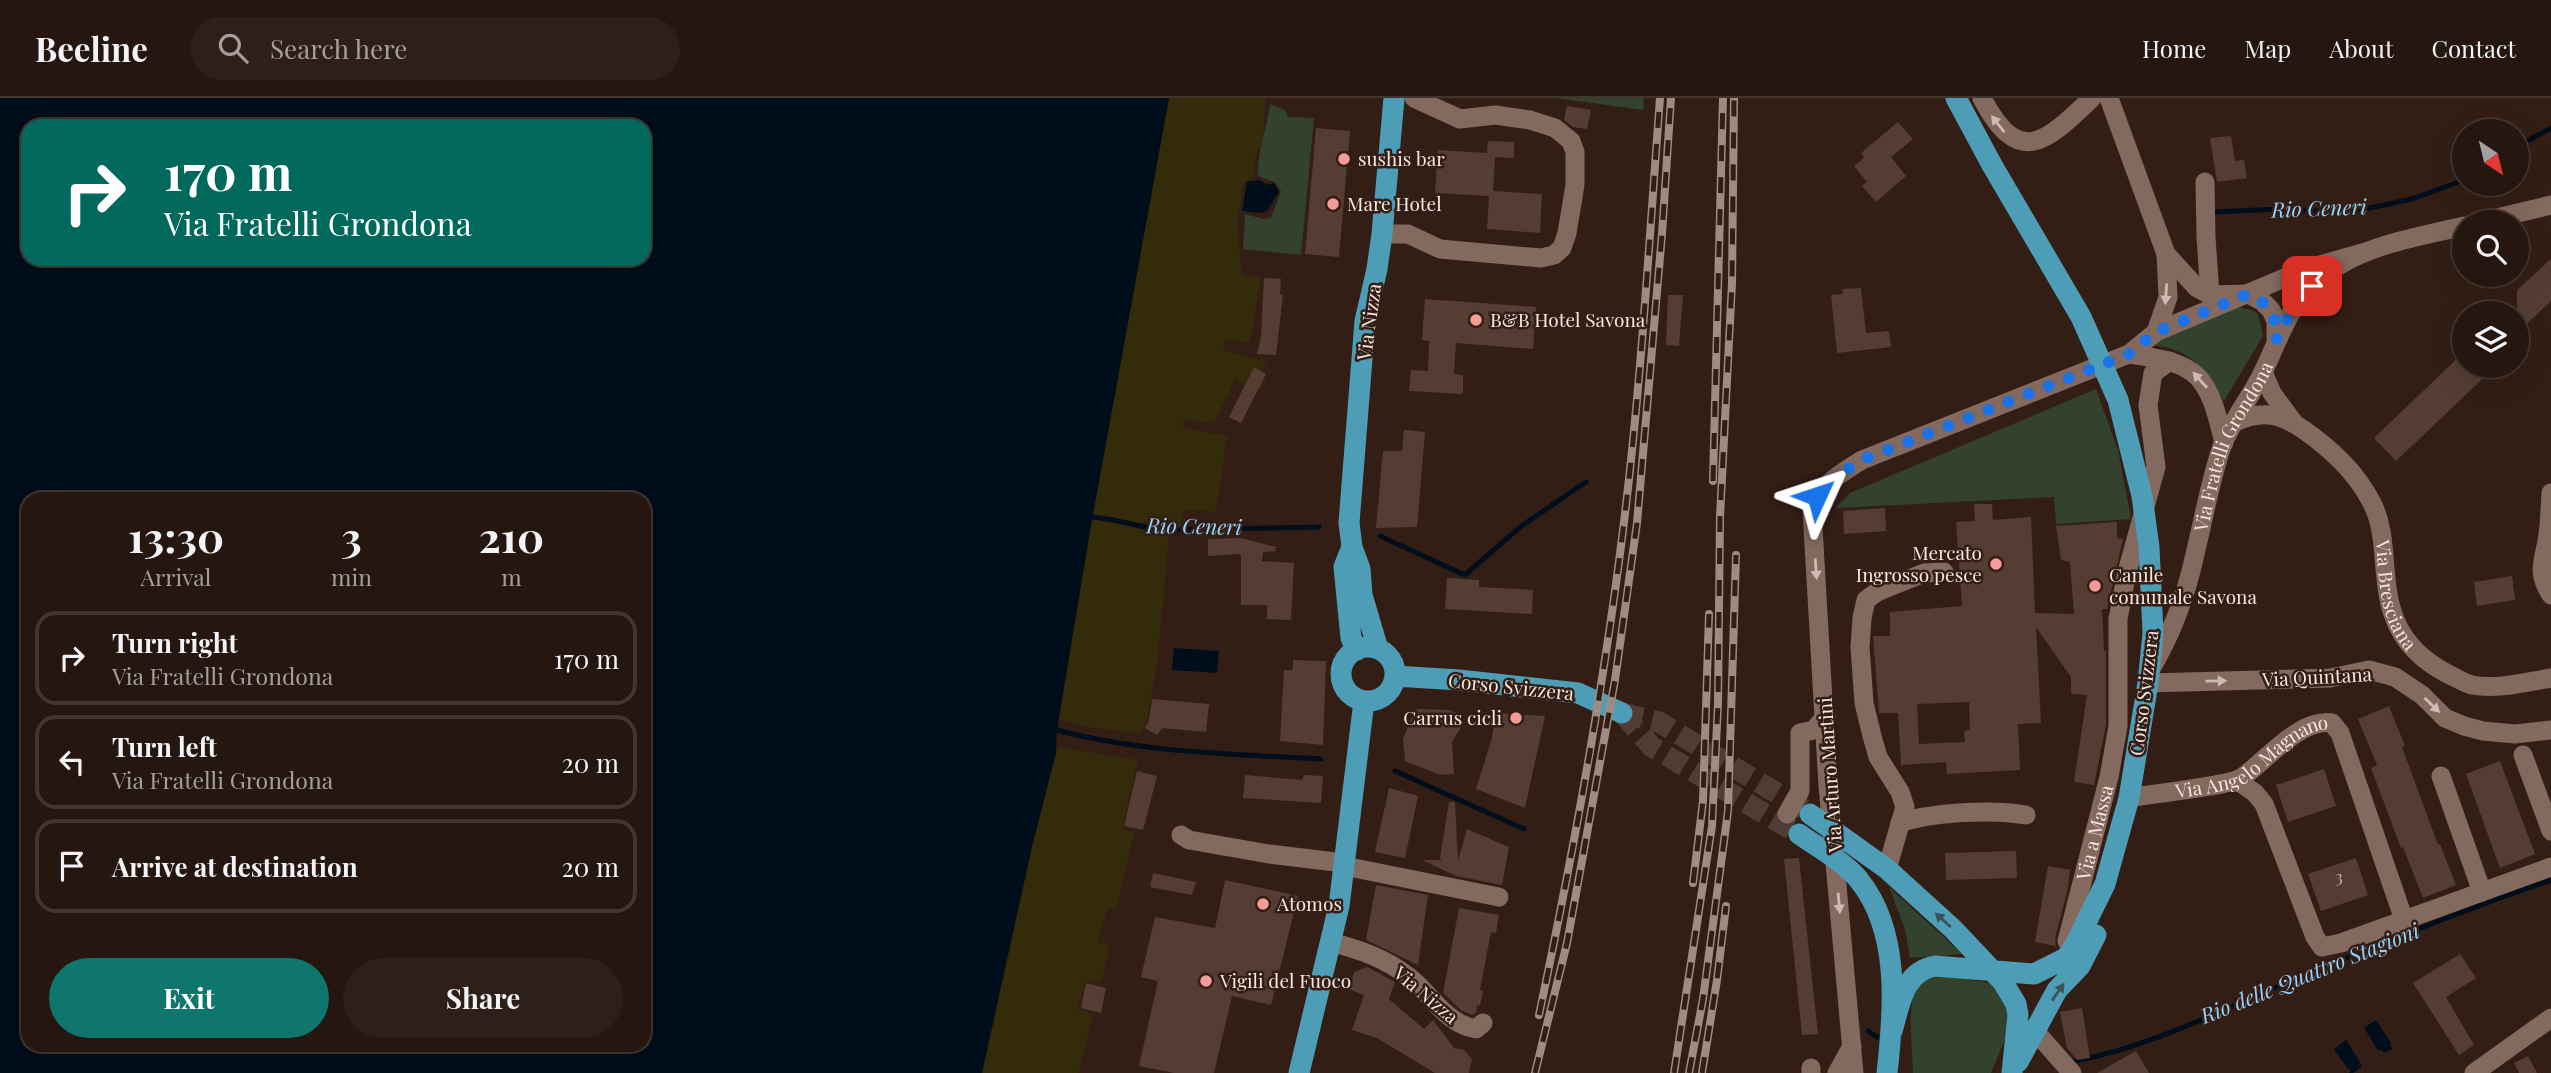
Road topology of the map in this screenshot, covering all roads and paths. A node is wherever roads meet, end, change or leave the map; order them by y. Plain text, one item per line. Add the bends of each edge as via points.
1 (1394, 98) edge
2 (1414, 98) edge
3 (1956, 98) edge
4 (1982, 98) edge
5 (2092, 98) edge
6 (2109, 98) edge
7 (2205, 182) dead end
8 (2551, 205) edge
9 (2529, 210) edge
10 (2452, 229) edge
11 (1382, 234) junction
12 (2366, 252) junction
13 (2166, 254) junction
14 (2248, 294) junction
15 (2210, 295) junction
16 (2156, 332) junction
17 (2276, 340) junction
18 (2129, 354) junction
19 (2170, 361) junction
20 (2263, 372) junction
21 (2235, 422) junction
22 (2295, 424) junction
23 (2224, 443) junction
24 (2551, 494) edge
25 (1944, 572) dead end
26 (2551, 595) edge
27 (1367, 650) junction
28 (1395, 676) junction
29 (2149, 678) junction
30 (2551, 678) edge
31 (1364, 701) junction
32 (1622, 713) dead end
33 (1826, 716) junction
34 (2551, 730) edge
35 (2523, 755) dead end
36 (2441, 776) dead end
37 (2238, 781) junction
38 (2129, 798) junction
39 (1787, 814) dead end
40 (1810, 814) tunnel mouth
41 (2026, 815) dead end
42 (1900, 823) junction
43 (2551, 831) edge
44 (1799, 834) tunnel mouth
45 (1181, 835) dead end
46 (1344, 864) junction
47 (2551, 867) edge
48 (1886, 869) junction
49 (2105, 884) junction
50 (2482, 892) junction
51 (1499, 897) dead end
52 (2404, 920) junction
53 (2067, 941) dead end
54 (1330, 942) junction
55 (1991, 969) junction
56 (2551, 1018) edge
57 (1483, 1023) dead end
58 (1892, 1031) junction
59 (2035, 1031) junction
60 (1852, 1046) junction
61 (1888, 1070) edge
62 (1299, 1073) edge
63 (1837, 1073) edge
64 (1854, 1073) edge
65 (2012, 1073) edge
66 (2072, 1073) edge
67 (2474, 1073) edge

1 - 11 main road, Via Nizza
2 - 11 street via 1460,119 1495,115 1530,120 1555,128 1571,141 1575,185 1567,233 1562,248 1541,258 1440,249 1408,234
3 - 29 main road, Corso Svizzera via 2081,317 2118,400 2142,496 2149,547 2153,633
5 -> 4 street via 2033,144 2013,140 1997,125
6 - 13 street
7 - 15 street
8 - 9 street
10 - 12 street, Via Fratelli Grondona
11 - 27 main road, Via Nizza via 1365,321 1349,523 1352,547 1344,568 1351,638
12 - 14 street via 2306,269
12 - 17 street, Via Fratelli Grondona via 2325,274 2298,299
13 - 15 street via 2197,288
13 -> 16 street via 2168,298
14 - 15 street
14 - 16 street
14 - 17 street, Via Fratelli Grondona via 2272,310
16 - 18 street
17 - 20 street, Via Fratelli Grondona
18 - 19 street
18 -> 33 street, Via Arturo Martini via 1862,460 1829,481 1812,510
23 -> 19 street via 2210,391 2189,369
19 - 53 street, Via a Massa via 2153,373 2149,388 2156,467 2129,561 2118,620 2118,726
20 - 21 street, Via Fratelli Grondona
20 - 22 street, Via Bresciana
21 - 22 street, Via Bresciana via 2253,414
21 - 23 street, Via Fratelli Grondona
22 - 30 street, Via Bresciana via 2340,458 2373,505 2391,612 2401,635 2420,655 2470,685
23 - 29 street, Via Fratelli Grondona via 2175,623
24 - 26 street via 2542,579
25 - 42 street via 1924,573 1877,592 1866,600 1862,618 1864,703 1878,757 1905,807
27 - 28 main road via 1391,660
27 - 31 main road via 1344,662 1341,679 1349,694
28 - 31 main road via 1389,692
28 - 32 main road, Corso Svizzera via 1578,693
29 -> 34 street, Via Quintana via 2330,678 2369,670 2395,677 2445,718 2464,726 2515,734
29 - 38 main road, Corso Svizzera
31 - 46 main road
33 - 39 street via 1814,730 1800,733 1800,791
33 -> 60 street, Via Arturo Martini via 1828,786
35 - 43 street
36 - 50 street
37 - 38 street, Via Angelo Magnano
37 - 52 street via 2264,804 2322,947
37 - 52 street, Via Angelo Magnano via 2291,735 2323,723 2336,726
38 - 49 main road, Corso Svizzera
40 - 48 main road
41 - 42 street via 1919,817
42 - 48 street
44 - 58 main road via 1857,877 1872,898 1888,949
45 - 46 street via 1189,840
46 - 51 street
46 - 54 main road
47 - 50 street
55 -> 48 main road
49 - 55 main road, Corso Svizzera via 2066,958 2034,974
59 -> 49 main road via 2097,933
50 - 52 street
54 - 57 street, Via Nizza via 1363,950 1409,977 1466,1027 1476,1029
54 - 62 main road
55 - 58 main road, Corso Svizzera via 1924,968 1904,993
55 - 65 main road via 2016,1004
56 - 67 street
58 - 61 main road
59 - 65 main road
59 - 66 street
60 - 63 street
60 - 64 street, Via Arturo Martini

